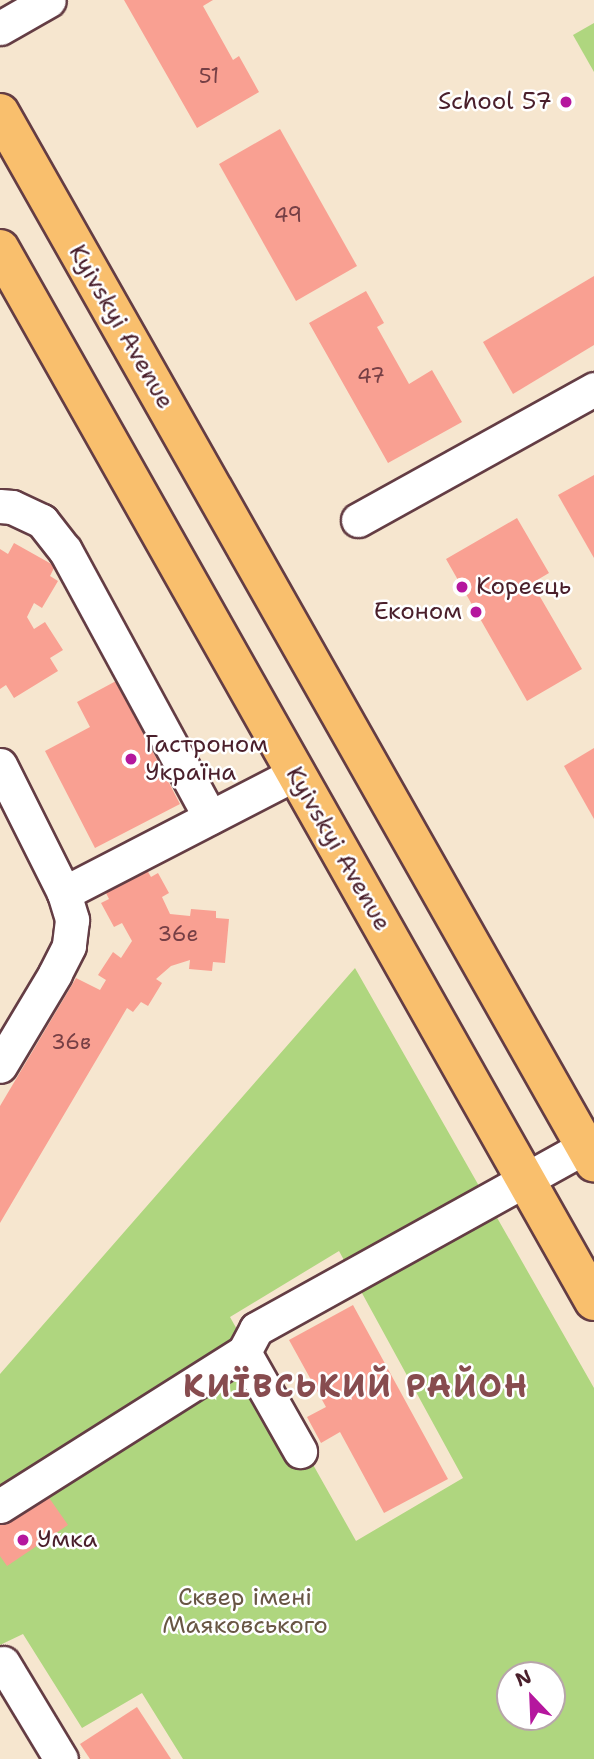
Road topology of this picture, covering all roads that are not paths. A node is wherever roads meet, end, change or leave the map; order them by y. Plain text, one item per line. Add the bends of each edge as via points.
1 (49, 0) edge
2 (0, 28) edge
3 (0, 113) edge
4 (0, 249) edge
5 (594, 389) edge
6 (0, 506) edge
7 (358, 520) dead end
8 (0, 765) edge
9 (295, 774) junction
10 (210, 817) junction
11 (65, 893) junction
12 (0, 1066) edge
13 (589, 1154) edge
14 (525, 1179) junction
15 (594, 1301) edge
16 (244, 1352) junction
17 (300, 1451) dead end
18 (0, 1506) edge
19 (3, 1663) dead end
20 (61, 1759) edge

1 - 2 street
3 - 13 main road, Kyivskyi Avenue
4 - 9 main road, Kyivskyi Avenue
5 - 7 street
6 - 10 street via 12,506 42,521 65,550
8 - 11 street
9 - 10 street
9 - 14 main road, Kyivskyi Avenue
10 - 11 street
11 - 12 street via 72,920 69,946
13 - 14 street
14 - 15 main road, Kyivskyi Avenue
14 - 16 street via 256,1329
16 - 17 street
16 - 18 street
19 - 20 street

